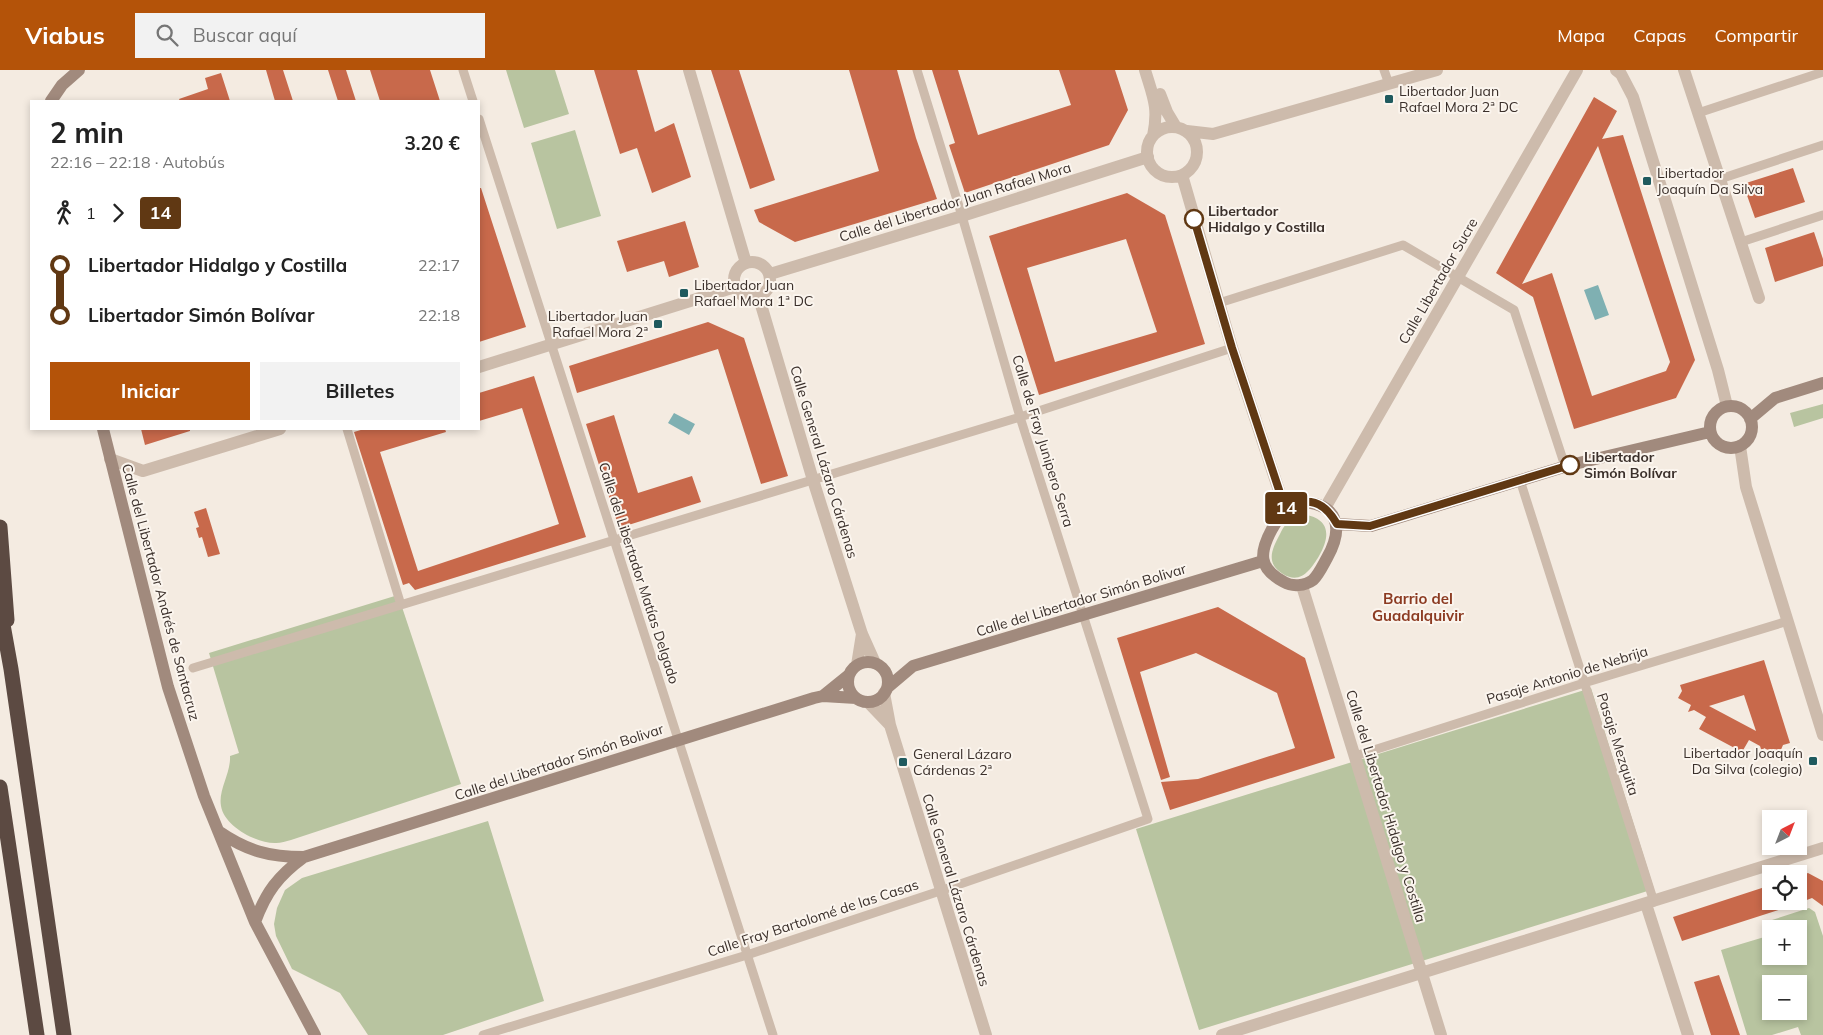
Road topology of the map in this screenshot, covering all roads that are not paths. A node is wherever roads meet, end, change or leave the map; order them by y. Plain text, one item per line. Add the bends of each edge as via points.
1 (79, 70) edge
2 (463, 70) edge
3 (689, 70) edge
4 (917, 70) edge
5 (1144, 70) edge
6 (1154, 70) edge
7 (1384, 70) edge
8 (1438, 70) edge
9 (1577, 70) edge
10 (1684, 70) edge
11 (1619, 71) edge
12 (1823, 72) edge
13 (1389, 84) junction
14 (52, 100) edge
15 (473, 100) edge
16 (1698, 113) junction
17 (480, 122) edge
18 (1182, 129) junction
19 (1213, 134) junction
20 (1153, 136) junction
21 (1823, 145) edge
22 (1197, 153) junction
23 (1148, 157) junction
24 (1182, 175) junction
25 (1720, 179) junction
26 (1823, 215) edge
27 (962, 216) junction
28 (1741, 242) junction
29 (746, 263) junction
30 (770, 274) junction
31 (1458, 277) junction
32 (735, 286) junction
33 (759, 298) junction
34 (1759, 298) dead end
35 (1219, 303) junction
36 (551, 344) junction
37 (1232, 348) junction
38 (480, 367) edge
39 (1823, 383) edge
40 (1727, 406) junction
41 (1020, 417) junction
42 (1750, 419) junction
43 (103, 430) edge
44 (277, 430) edge
45 (347, 430) edge
46 (1710, 432) junction
47 (1740, 446) junction
48 (110, 459) junction
49 (1565, 466) junction
50 (813, 480) junction
51 (1520, 480) junction
52 (1285, 508) junction
53 (1324, 508) junction
54 (1337, 524) junction
55 (0, 528) edge
56 (614, 540) junction
57 (1263, 561) junction
58 (1302, 586) junction
59 (401, 605) junction
60 (0, 608) edge
61 (1083, 614) junction
62 (1788, 621) junction
63 (862, 634) junction
64 (878, 665) junction
65 (192, 668) dead end
66 (11, 669) junction
67 (908, 669) junction
68 (853, 670) junction
69 (1584, 683) junction
70 (886, 691) junction
71 (823, 696) junction
72 (862, 700) junction
73 (890, 725) junction
74 (1823, 735) edge
75 (678, 740) junction
76 (1355, 756) junction
77 (0, 787) edge
78 (1148, 819) joint
79 (218, 831) junction
80 (1823, 848) edge
81 (304, 857) junction
82 (940, 891) junction
83 (1650, 903) junction
84 (255, 922) junction
85 (747, 955) junction
86 (1422, 972) junction
87 (37, 1035) edge
88 (64, 1035) edge
89 (314, 1035) edge
90 (483, 1035) edge
91 (773, 1035) edge
92 (986, 1035) edge
93 (1222, 1035) edge
94 (1441, 1035) edge
95 (1688, 1035) edge

1 - 14 main road
2 - 15 street
3 - 29 street
4 - 27 street, Calle de Fray Junipero Serra
5 - 20 street via 1157,108
6 - 18 street via 1167,112
7 - 13 street
8 - 13 street
9 - 31 street, Calle Libertador Sucre
10 - 16 street
11 - 40 street via 1633,97
12 - 16 street
13 - 19 street
16 - 25 street
17 - 36 street, Calle del Libertador Matías Delgado
18 - 19 street
18 - 20 street via 1164,128
18 - 22 street via 1193,137
19 - 22 street
20 - 23 street via 1149,142
21 - 25 street
22 - 24 street via 1193,166
23 - 24 street via 1157,172 1173,177
23 - 27 street, Calle del Libertador Juan Rafael Mora
24 - 35 street
25 - 28 street
26 - 28 street
27 - 30 street, Calle del Libertador Juan Rafael Mora
27 - 41 street, Calle de Fray Junipero Serra
28 - 34 street
29 - 30 street via 757,263
29 - 32 street via 737,270
30 - 33 street via 768,291
31 - 35 street via 1403,245
31 - 49 street via 1514,310
31 - 53 street, Calle Libertador Sucre
32 - 33 street via 742,296
32 - 36 street
33 - 50 street, Calle General Lázaro Cárdenas
35 - 37 street
36 - 38 street
36 - 56 street, Calle del Libertador Matías Delgado
37 - 41 street
37 - 52 street
39 - 42 main road via 1775,398
40 - 42 main road via 1741,409
40 - 46 main road via 1711,418
41 - 50 street
41 - 61 street, Calle de Fray Junipero Serra
42 - 47 main road via 1749,438
43 - 48 main road, Calle del Libertador Andrés de Santacruz
44 - 48 street via 143,472
45 - 59 street
46 - 47 main road via 1722,446
46 - 49 main road
47 - 62 street via 1746,486
48 - 79 main road, Calle del Libertador Andrés de Santacruz via 168,687
49 - 51 main road
50 - 56 street
50 - 63 street, Calle General Lázaro Cárdenas
51 - 54 main road via 1370,526
51 - 69 street, Pasaje Mezquita
52 - 53 main road via 1298,502 1312,502
52 - 57 main road via 1264,544
53 - 54 main road
54 - 58 main road via 1334,545 1324,565 1312,581
55 - 66 highway
56 - 59 street
56 - 75 street, Calle del Libertador Matías Delgado
57 - 58 main road via 1274,577 1287,584
57 - 61 main road, Calle del Libertador Simón Bolivar
58 - 76 street, Calle del Libertador Hidalgo y Costilla
59 - 65 street
60 - 66 highway
61 - 67 main road, Calle del Libertador Simón Bolivar
61 - 78 street, Calle de Fray Junipero Serra
62 - 69 street, Pasaje Antonio de Nebrija
62 - 74 street
63 - 64 street, Calle General Lázaro Cárdenas
63 - 68 street, Calle General Lázaro Cárdenas
64 - 67 main road, Calle del Libertador Simón Bolivar
64 - 68 main road via 863,663
64 - 70 main road via 887,676
66 - 88 highway
67 - 70 main road, Calle del Libertador Simón Bolivar
68 - 71 main road, Calle del Libertador Simón Bolivar
68 - 72 main road via 849,688
69 - 76 street, Pasaje Antonio de Nebrija
69 - 83 street, Pasaje Mezquita
70 - 72 main road via 880,698
70 - 73 street, Calle General Lázaro Cárdenas
71 - 72 main road, Calle del Libertador Simón Bolivar
71 - 75 main road, Calle del Libertador Simón Bolivar
72 - 73 street, Calle General Lázaro Cárdenas
73 - 82 street, Calle General Lázaro Cárdenas
75 - 81 main road, Calle del Libertador Simón Bolivar
75 - 85 street, Calle del Libertador Matías Delgado
76 - 86 street, Calle del Libertador Hidalgo y Costilla
77 - 87 highway
78 - 82 street, Calle Fray Bartolomé de las Casas
79 - 81 main road, Calle del Libertador Simón Bolivar via 237,844 259,852 281,857
79 - 84 main road, Calle del Libertador Andrés de Santacruz
80 - 83 street
81 - 84 main road, Calle del Libertador Simón Bolivar via 273,885
82 - 85 street, Calle Fray Bartolomé de las Casas
82 - 92 street, Calle General Lázaro Cárdenas
83 - 86 street
83 - 95 street
84 - 89 main road, Calle del Libertador Andrés de Santacruz
85 - 90 street, Calle Fray Bartolomé de las Casas
85 - 91 street, Calle del Libertador Matías Delgado
86 - 93 street
86 - 94 street, Calle del Libertador Hidalgo y Costilla

